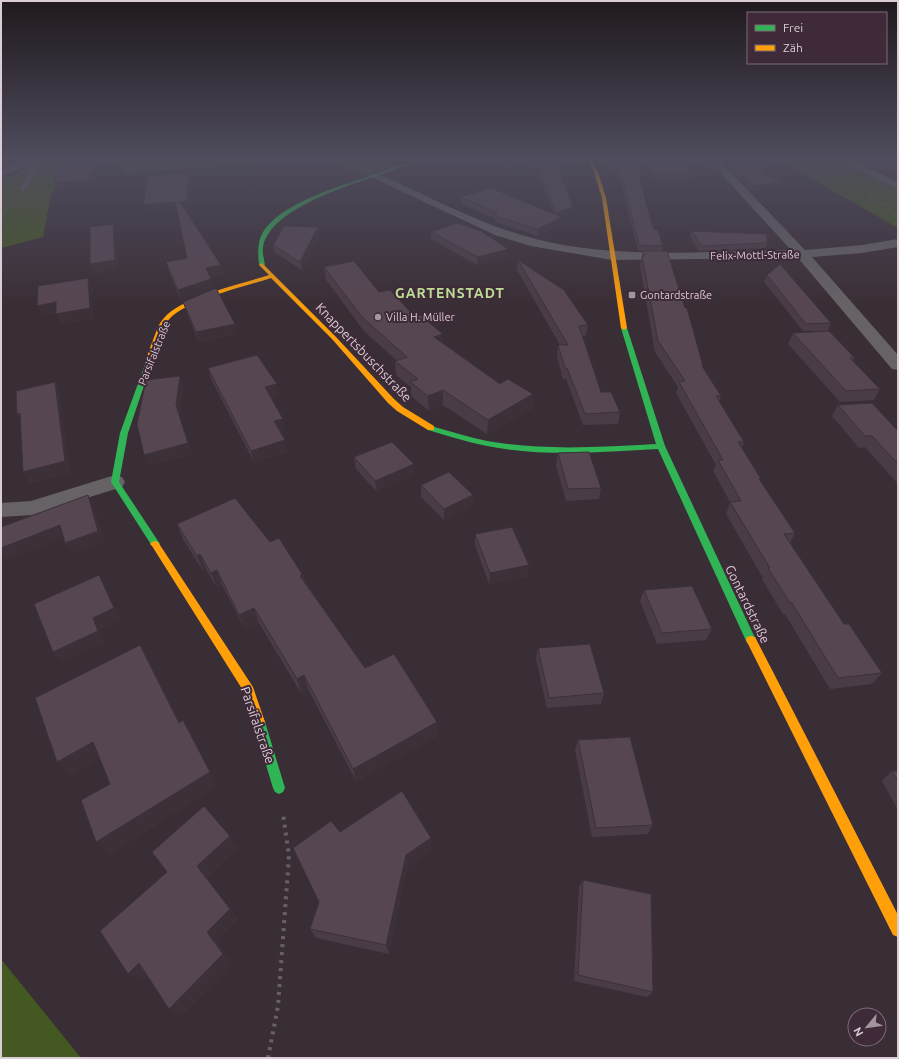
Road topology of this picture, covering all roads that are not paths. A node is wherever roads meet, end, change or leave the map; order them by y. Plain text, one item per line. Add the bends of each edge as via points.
1 (296, 207) edge
2 (444, 207) edge
3 (605, 207) edge
4 (758, 207) edge
5 (898, 243) edge
6 (802, 254) junction
7 (612, 256) junction
8 (271, 276) junction
9 (898, 365) edge
10 (661, 446) junction
11 (115, 482) junction
12 (1, 510) edge
13 (279, 788) road end
14 (898, 930) edge

1 - 8 street via 282,216 264,239 258,253 258,259
2 - 7 street, Felix-Mottl-Straße via 499,232 531,242
3 - 7 street, Gontardstraße
4 - 6 street
5 - 6 street, Felix-Mottl-Straße
6 - 7 street, Felix-Mottl-Straße
6 - 9 street
7 - 10 street, Gontardstraße via 625,334
8 - 10 street, Knappertsbuschstraße via 334,338 382,393 425,426 472,443 522,449 570,450
8 - 11 street, Parsifalstraße via 189,304 174,311 166,319 124,433
10 - 14 street, Gontardstraße via 737,613
11 - 12 street via 32,508
11 - 13 street, Parsifalstraße via 249,690

